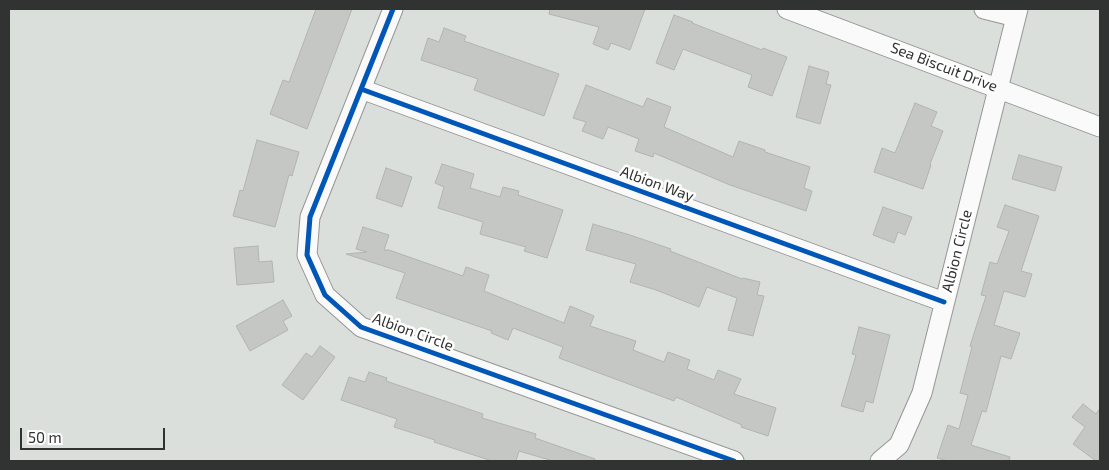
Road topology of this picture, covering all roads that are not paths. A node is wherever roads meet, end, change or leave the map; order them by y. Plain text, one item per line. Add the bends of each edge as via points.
1 (392, 9) edge
2 (787, 9) edge
3 (984, 9) edge
4 (1017, 13) edge
5 (997, 87) junction
6 (361, 89) junction
7 (1100, 127) edge
8 (944, 302) junction
9 (734, 461) edge
10 (880, 461) edge

1 - 6 street, Albion Circle
2 - 5 street, Sea Biscuit Drive
3 - 4 street
4 - 5 street, Albion Circle
5 - 7 street, Sea Biscuit Drive
5 - 8 street, Albion Circle
6 - 8 street, Albion Way
6 - 9 street, Albion Circle via 310,217 307,255 325,295 361,327
8 - 10 street, Albion Circle via 922,393 899,445

